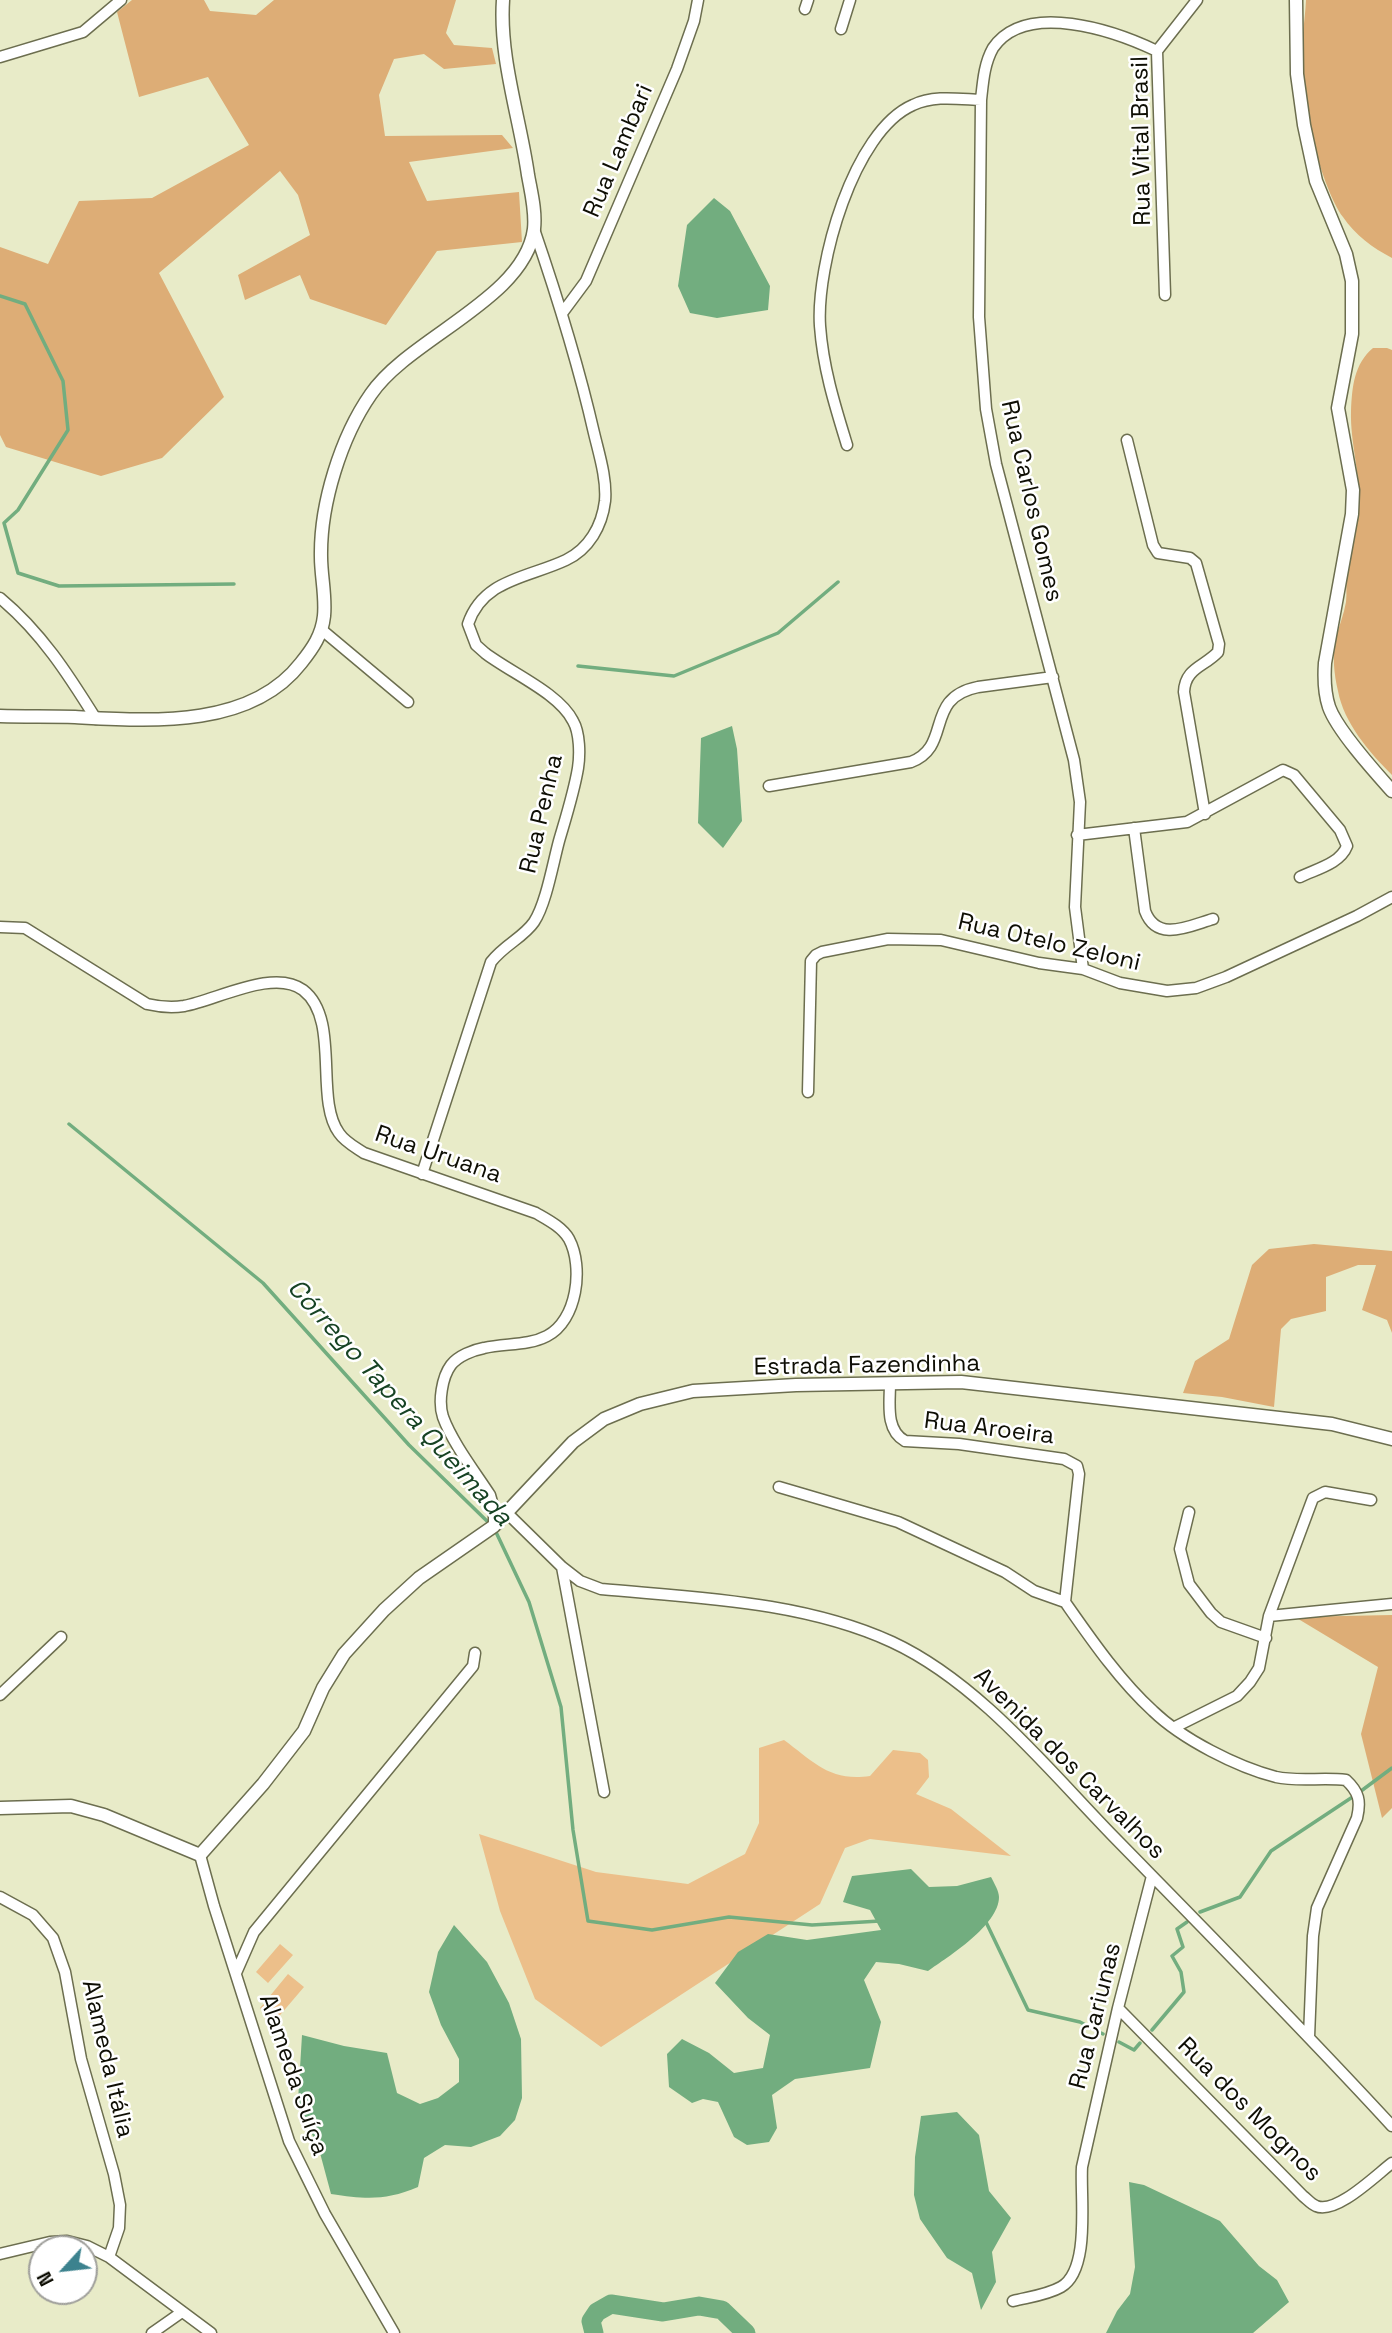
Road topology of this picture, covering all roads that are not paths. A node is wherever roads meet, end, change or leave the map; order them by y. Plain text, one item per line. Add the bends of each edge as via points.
1 (121, 0) edge
2 (503, 0) edge
3 (698, 0) edge
4 (850, 0) edge
5 (1197, 0) edge
6 (1296, 0) edge
7 (841, 29) dead end
8 (1157, 51) junction
9 (0, 57) edge
10 (981, 100) junction
11 (534, 229) junction
12 (1166, 295) dead end
13 (563, 312) junction
14 (1127, 440) dead end
15 (847, 445) dead end
16 (0, 598) edge
17 (322, 630) junction
18 (1053, 677) junction
19 (408, 702) dead end
20 (0, 716) edge
21 (96, 719) junction
22 (769, 786) dead end
23 (1392, 791) edge
24 (1205, 814) junction
25 (1134, 828) junction
26 (1077, 835) junction
27 (1300, 877) dead end
28 (1392, 897) edge
29 (1213, 919) dead end
30 (0, 927) edge
31 (1083, 969) junction
32 (808, 1092) dead end
33 (422, 1174) junction
34 (890, 1383) junction
35 (1392, 1440) edge
36 (779, 1487) dead end
37 (1371, 1500) dead end
38 (1189, 1512) dead end
39 (507, 1513) junction
40 (491, 1529) junction
41 (562, 1567) junction
42 (1065, 1602) junction
43 (1392, 1604) edge
44 (1269, 1616) junction
45 (61, 1637) dead end
46 (1266, 1638) junction
47 (475, 1653) dead end
48 (0, 1695) edge
49 (1175, 1727) junction
50 (604, 1792) dead end
51 (0, 1808) edge
52 (200, 1855) junction
53 (1152, 1876) junction
54 (0, 1897) edge
55 (236, 1973) junction
56 (1118, 2008) junction
57 (1309, 2037) junction
58 (1392, 2126) edge
59 (1392, 2162) edge
60 (0, 2254) edge
61 (109, 2257) junction
62 (1013, 2301) dead end
63 (182, 2312) junction
64 (152, 2333) edge
65 (211, 2333) edge
66 (394, 2333) edge

1 - 9 street via 83,32
2 - 11 street
3 - 13 street, Rua Lambari via 677,69 586,281
4 - 7 street
5 - 8 street, Rua Vital Brasil
6 - 23 street via 1297,74 1304,125 1316,181 1346,254 1352,281 1352,334 1338,408 1353,489 1352,514 1324,685 1341,727
8 - 10 street, Rua Carlos Gomes via 1092,25 1035,22 1008,33 994,46 985,67
8 - 12 street, Rua Vital Brasil
10 - 15 street via 921,102 884,125 858,167 839,214 823,273 820,325 828,384
10 - 18 street, Rua Carlos Gomes via 979,317 986,409 996,464
11 - 13 street, Rua Penha
11 - 17 street via 528,249 498,289 383,379 359,413 324,517
13 - 33 street, Rua Penha via 603,471 605,500 600,521 580,552 487,593 468,624 476,645 485,653 565,708 575,723 578,766 535,920 491,962
14 - 24 street via 1153,545 1158,553 1196,563 1219,645 1218,652 1189,675 1184,692
16 - 21 street via 39,635
17 - 19 street
17 - 21 street via 287,680 248,703 192,716
18 - 22 street via 978,687 956,695 945,704 931,749 922,758
18 - 26 street, Rua Carlos Gomes via 1074,760 1080,802
20 - 21 street
24 - 25 street via 1187,822
24 - 27 street via 1274,773 1283,770 1294,775 1340,830 1346,846 1337,859
25 - 26 street
25 - 29 street via 1150,923 1173,930
26 - 31 street, Rua Carlos Gomes via 1075,907
28 - 31 street, Rua Otelo Zeloni via 1196,988 1167,991 1120,983
30 - 33 street, Rua Uruana via 25,928 147,1004 164,1008 267,983 285,982 304,990 318,1009 324,1034 331,1117 338,1133 365,1153
31 - 32 street, Rua Otelo Zeloni via 917,938 888,939 816,954 811,961
33 - 40 street, Rua Uruana via 536,1213 569,1238 576,1258 569,1313 561,1327 531,1342 465,1354 452,1363 445,1378 442,1415 489,1495 494,1509
34 - 35 street, Estrada Fazendinha via 961,1382 1332,1424
34 - 39 street, Estrada Fazendinha via 693,1391 639,1404 604,1419 573,1442
34 - 42 street, Rua Aroeira via 894,1430 905,1441 1064,1459 1077,1466
36 - 42 street via 898,1522
37 - 44 street via 1325,1492 1313,1498
38 - 46 street via 1180,1549 1189,1584 1221,1622
39 - 40 street
39 - 41 street, Avenida dos Carvalhos
40 - 52 street via 419,1578 344,1654 304,1731
41 - 50 street
41 - 53 street, Avenida dos Carvalhos via 601,1589 784,1610 891,1642 970,1692
42 - 49 street via 1128,1684
43 - 44 street
44 - 46 street
45 - 48 street
46 - 49 street via 1259,1668 1237,1696
47 - 55 street via 473,1666 254,1932
49 - 57 street via 1255,1771 1280,1778 1346,1780 1357,1790 1357,1818 1317,1908
51 - 52 street via 71,1806
52 - 55 street, Alameda Suíça
53 - 56 street, Rua Cariunas
53 - 57 street, Avenida dos Carvalhos
54 - 61 street, Alameda Itália via 33,1915 47,1930 65,1972 81,2059 120,2205
55 - 66 street, Alameda Suíça via 289,2141
56 - 59 street, Rua dos Mognos via 1316,2207 1340,2204
56 - 62 street, Rua Cariunas via 1082,2167 1084,2220 1074,2270 1064,2286
57 - 58 street, Avenida dos Carvalhos
60 - 61 street via 67,2241
61 - 63 street
63 - 64 street
63 - 65 street

